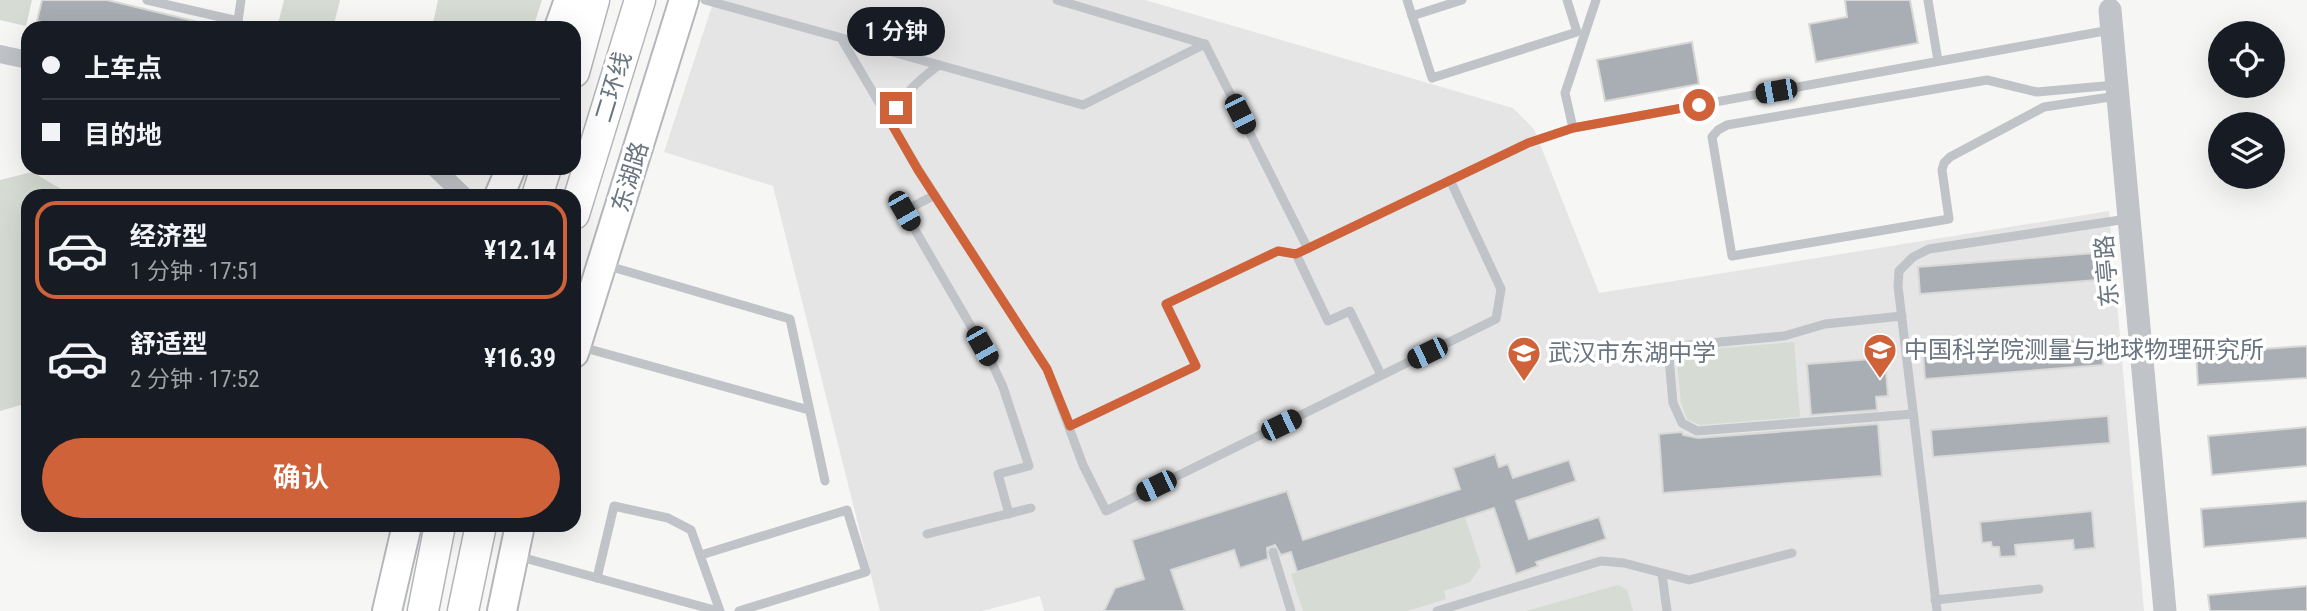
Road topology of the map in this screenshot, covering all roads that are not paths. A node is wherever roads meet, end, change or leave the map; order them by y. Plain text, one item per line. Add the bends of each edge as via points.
1 (147, 0) edge
2 (241, 0) edge
3 (569, 0) edge
4 (594, 0) edge
5 (640, 0) edge
6 (684, 0) edge
7 (705, 0) edge
8 (1057, 0) edge
9 (1407, 0) edge
10 (1462, 0) edge
11 (1567, 0) edge
12 (1596, 0) edge
13 (1928, 0) edge
14 (2110, 10) edge
15 (1412, 16) junction
16 (223, 21) edge
17 (238, 21) edge
18 (562, 21) edge
19 (841, 38) junction
20 (1205, 44) junction
21 (581, 47) edge
22 (0, 54) edge
23 (21, 58) edge
24 (1938, 61) junction
25 (939, 65) junction
26 (2117, 90) junction
27 (891, 123) junction
28 (1573, 128) junction
29 (442, 175) edge
30 (1450, 180) junction
31 (457, 189) edge
32 (581, 191) edge
33 (935, 195) junction
34 (2129, 219) junction
35 (1308, 248) junction
36 (1296, 254) junction
37 (603, 264) junction
38 (1902, 316) junction
39 (581, 331) edge
40 (581, 351) edge
41 (1381, 375) junction
42 (809, 410) junction
43 (1913, 414) junction
44 (1070, 426) junction
45 (825, 481) dead end
46 (1031, 508) dead end
47 (1009, 514) junction
48 (405, 532) edge
49 (439, 532) edge
50 (480, 532) edge
51 (518, 532) edge
52 (928, 534) dead end
53 (1273, 552) dead end
54 (1792, 553) dead end
55 (513, 555) junction
56 (701, 555) junction
57 (1662, 574) junction
58 (597, 578) junction
59 (2039, 589) dead end
60 (1936, 600) junction
61 (387, 611) edge
62 (423, 611) edge
63 (463, 611) edge
64 (502, 611) edge
65 (719, 611) edge
66 (739, 611) edge
67 (1291, 611) edge
68 (1437, 611) edge
69 (1667, 611) edge
70 (1937, 611) edge
71 (2165, 611) edge

1 - 16 lane
2 - 17 lane
3 - 18 main road
4 - 21 highway, 二环线
5 - 32 highway, 二环线
6 - 37 main road, 东湖路
7 - 19 lane
8 - 20 lane
9 - 15 lane
10 - 15 lane
11 - 15 lane via 1577,32 1432,78
12 - 28 lane via 1565,93
13 - 24 lane
14 - 24 lane
14 - 26 street, 东亭路
19 - 25 lane
19 - 27 lane
20 - 25 lane via 1083,105
20 - 35 lane
22 - 23 street
24 - 28 lane
25 - 27 lane via 906,92
26 - 26 lane via 2038,92 1987,80 1727,125 1712,138 1732,256 1949,219 1942,170 1950,157 2045,107
26 - 34 street, 东亭路
27 - 33 lane
28 - 30 lane via 1528,143
29 - 31 street
30 - 35 lane
30 - 41 lane via 1501,289 1496,319
33 - 44 lane via 1047,369
33 - 47 lane via 904,211 990,359 1015,419 1030,466 998,474
34 - 38 lane via 1920,253 1899,271
34 - 71 street, 东亭路
35 - 36 lane
36 - 41 lane via 1328,321 1350,311
36 - 44 lane via 1278,251 1166,304 1196,366
37 - 39 main road, 东湖路
37 - 42 lane via 790,319
38 - 43 lane
38 - 43 lane via 1825,324 1784,336 1668,347 1673,403 1682,424 1697,430
40 - 42 lane
41 - 44 lane via 1106,511
42 - 45 lane
43 - 60 lane
46 - 47 lane
47 - 52 lane
48 - 61 main road
49 - 62 highway
50 - 63 highway
51 - 55 main road
53 - 67 lane
54 - 57 lane via 1696,579
55 - 58 lane
55 - 64 main road
56 - 58 lane via 691,530 683,524 614,506
56 - 65 lane
56 - 66 lane via 847,510 866,572
57 - 68 lane via 1601,561
57 - 69 lane
58 - 65 lane
59 - 60 lane
60 - 70 lane

